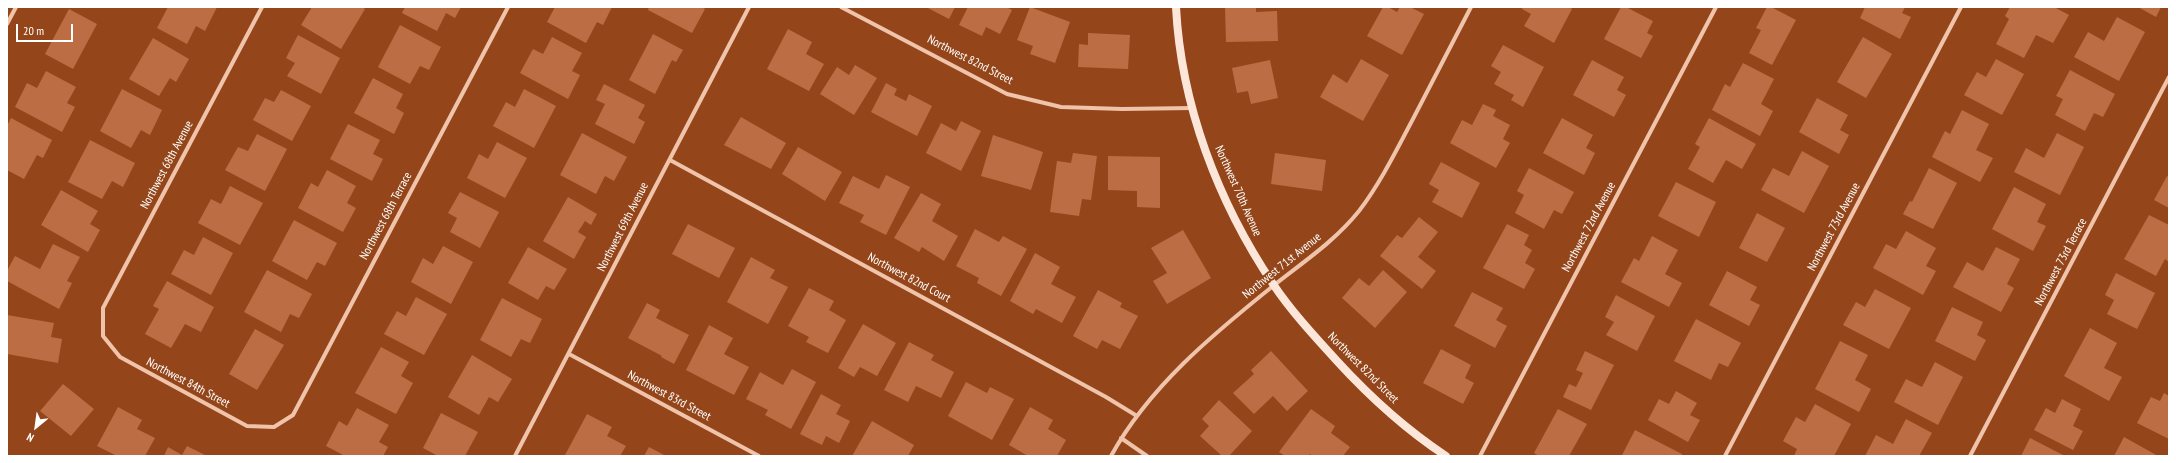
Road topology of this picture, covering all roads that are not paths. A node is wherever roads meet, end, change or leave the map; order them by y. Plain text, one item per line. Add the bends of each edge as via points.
1 (16, 7) edge
2 (262, 7) edge
3 (508, 7) edge
4 (749, 7) edge
5 (841, 7) edge
6 (1176, 7) edge
7 (1471, 7) edge
8 (1716, 7) edge
9 (1960, 7) edge
10 (7, 24) edge
11 (2169, 77) edge
12 (1192, 108) junction
13 (670, 160) junction
14 (1274, 285) junction
15 (104, 336) joint
16 (569, 354) junction
17 (1137, 416) junction
18 (274, 427) joint
19 (1121, 438) junction
20 (515, 456) edge
21 (759, 456) edge
22 (1111, 456) edge
23 (1147, 456) edge
24 (1446, 456) edge
25 (1480, 456) edge
26 (1725, 456) edge
27 (1970, 456) edge

1 - 10 street
2 - 15 street, Northwest 68th Avenue via 103,308
3 - 18 street, Northwest 68th Terrace via 293,415
4 - 13 street, Northwest 69th Avenue
5 - 12 street, Northwest 82nd Street via 1007,94 1061,107 1122,110
6 - 12 street, Northwest 70th Avenue via 1178,38
7 - 14 street, Northwest 71st Avenue via 1388,167 1359,211 1321,250
8 - 25 street, Northwest 72nd Avenue
9 - 26 street, Northwest 73rd Avenue
11 - 27 street, Northwest 73rd Terrace
12 - 14 street, Northwest 70th Avenue via 1210,163 1247,243
13 - 16 street, Northwest 69th Avenue
13 - 17 street, Northwest 82nd Court via 1092,389
14 - 17 street, Northwest 71st Avenue via 1176,371
14 - 24 street, Northwest 82nd Street via 1316,338 1372,398 1422,440
15 - 18 street, Northwest 84th Street via 120,357 247,426
16 - 20 street, Northwest 69th Avenue
16 - 21 street, Northwest 83rd Street
17 - 19 street, Northwest 71st Avenue
19 - 22 street, Northwest 71st Avenue
19 - 23 street

